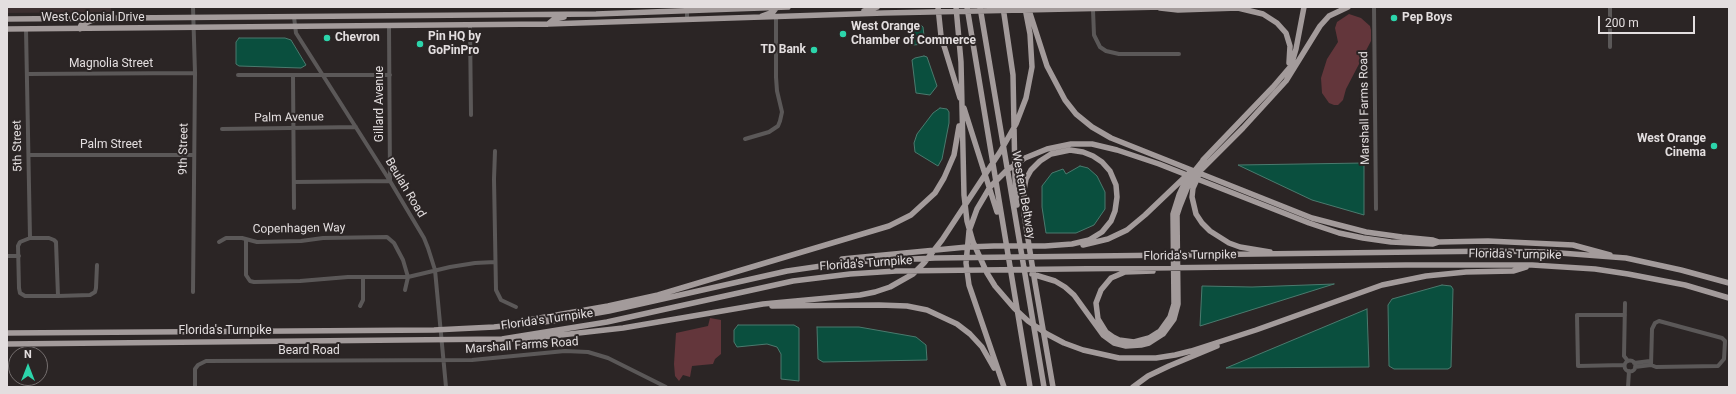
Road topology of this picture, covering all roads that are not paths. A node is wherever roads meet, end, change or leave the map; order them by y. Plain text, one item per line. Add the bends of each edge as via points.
1 (192, 7) edge
2 (777, 7) edge
3 (787, 7) edge
4 (877, 7) edge
5 (956, 7) edge
6 (967, 7) edge
7 (980, 7) edge
8 (1024, 7) edge
9 (1028, 7) edge
10 (1077, 7) edge
11 (1163, 7) edge
12 (1348, 7) edge
13 (1374, 7) edge
14 (1610, 7) edge
15 (1094, 8) edge
16 (1154, 8) edge
17 (687, 9) edge
18 (1003, 9) edge
19 (1065, 9) junction
20 (1305, 9) edge
21 (938, 10) edge
22 (580, 14) junction
23 (852, 14) junction
24 (528, 15) junction
25 (424, 16) junction
26 (294, 17) junction
27 (776, 17) junction
28 (192, 18) junction
29 (754, 18) junction
30 (7, 19) edge
31 (80, 19) junction
32 (97, 19) junction
33 (687, 20) junction
34 (1030, 20) junction
35 (548, 24) junction
36 (470, 25) junction
37 (504, 25) junction
38 (388, 26) junction
39 (296, 27) junction
40 (193, 28) junction
41 (7, 29) edge
42 (26, 29) junction
43 (65, 29) junction
44 (80, 29) junction
45 (1610, 47) dead end
46 (1179, 54) dead end
47 (1296, 65) junction
48 (1287, 70) junction
49 (195, 73) junction
50 (27, 74) junction
51 (321, 74) junction
52 (238, 75) dead end
53 (293, 75) junction
54 (390, 75) junction
55 (962, 82) junction
56 (471, 114) dead end
57 (356, 127) junction
58 (293, 128) junction
59 (222, 129) dead end
60 (745, 139) dead end
61 (496, 151) dead end
62 (29, 155) junction
63 (194, 155) junction
64 (1205, 158) junction
65 (1205, 167) junction
66 (390, 181) junction
67 (294, 182) junction
68 (1264, 202) junction
69 (294, 208) dead end
70 (1376, 209) dead end
71 (30, 238) junction
72 (246, 240) junction
73 (1005, 240) junction
74 (1020, 240) junction
75 (219, 242) dead end
76 (1175, 245) junction
77 (1045, 246) junction
78 (1287, 254) junction
79 (7, 256) edge
80 (19, 256) junction
81 (1626, 258) junction
82 (496, 262) junction
83 (97, 265) dead end
84 (1532, 265) junction
85 (1191, 267) junction
86 (435, 270) junction
87 (1016, 270) junction
88 (787, 271) junction
89 (363, 277) junction
90 (408, 277) junction
91 (1176, 277) junction
92 (1729, 283) edge
93 (405, 290) dead end
94 (193, 292) dead end
95 (58, 296) junction
96 (1729, 298) edge
97 (1625, 303) dead end
98 (360, 306) dead end
99 (516, 307) dead end
100 (714, 313) junction
101 (1624, 315) junction
102 (494, 327) junction
103 (7, 333) edge
104 (502, 339) junction
105 (7, 344) edge
106 (1191, 354) junction
107 (444, 360) junction
108 (1628, 361) junction
109 (1650, 363) junction
110 (1624, 365) junction
111 (1635, 365) junction
112 (1629, 372) junction
113 (194, 387) edge
114 (446, 387) edge
115 (666, 387) edge
116 (1003, 387) edge
117 (1030, 387) edge
118 (1044, 387) edge
119 (1053, 387) edge
120 (1133, 387) edge
121 (1628, 387) edge

1 - 28 street, 9th Street
2 - 3 highway, West Colonial Drive
2 - 17 highway, West Colonial Drive
2 - 29 highway via 769,14
3 - 27 highway
4 - 23 highway
5 - 55 highway
6 - 73 highway, Western Beltway
7 - 74 highway, Western Beltway
8 - 34 highway
9 - 34 highway
10 - 19 highway
11 - 16 highway, West Colonial Drive
12 - 47 highway via 1328,16
13 - 70 street, Marshall Farms Road
14 - 45 street
15 - 16 highway, West Colonial Drive
15 - 19 highway, West Colonial Drive
15 - 46 street via 1094,35 1100,47 1106,51 1119,54
16 - 48 highway via 1178,10 1231,7 1264,14 1281,26 1289,38 1291,53
17 - 22 highway, West Colonial Drive
17 - 33 street
18 - 19 highway, West Colonial Drive
18 - 21 highway, West Colonial Drive
18 - 74 highway via 1013,75 1015,177
20 - 47 highway
20 - 48 highway via 1293,60
21 - 23 highway, West Colonial Drive
21 - 73 highway via 946,53
22 - 24 highway, West Colonial Drive
22 - 35 highway via 554,18
23 - 27 highway, West Colonial Drive
24 - 25 highway, West Colonial Drive
24 - 37 highway via 524,20
25 - 26 highway, West Colonial Drive
25 - 38 highway via 395,20
26 - 28 highway, West Colonial Drive
26 - 39 street, Beulah Road
27 - 29 highway, West Colonial Drive
27 - 60 street via 776,77 782,112 780,121 778,126 769,132
28 - 32 highway, West Colonial Drive
28 - 40 street, 9th Street
29 - 33 highway, West Colonial Drive
30 - 31 highway, West Colonial Drive
31 - 32 highway, West Colonial Drive
31 - 43 highway
32 - 44 highway via 81,25
33 - 35 highway, West Colonial Drive
34 - 68 highway via 1056,86 1076,114 1111,138
34 - 100 highway via 1032,67 1021,111 1000,152 933,253 912,274 890,287 860,295 800,300
35 - 37 highway, West Colonial Drive
36 - 37 highway, West Colonial Drive
36 - 38 highway, West Colonial Drive
36 - 56 street
38 - 39 highway, West Colonial Drive
38 - 54 street, Gillard Avenue
39 - 40 highway, West Colonial Drive
39 - 51 street, Beulah Road via 296,33
40 - 44 highway, West Colonial Drive
40 - 49 street, 9th Street
41 - 42 highway, West Colonial Drive
42 - 43 highway, West Colonial Drive
42 - 50 street, 5th Street
43 - 44 highway, West Colonial Drive
47 - 65 highway via 1286,81
48 - 64 highway
49 - 50 street, Magnolia Street
49 - 63 street, 9th Street
50 - 62 street, 5th Street
51 - 53 street
51 - 54 street
51 - 57 street, Beulah Road
52 - 53 street
53 - 58 street
54 - 66 street, Gillard Avenue
55 - 102 highway via 960,121 954,155 935,193 911,215 889,226 658,294
55 - 106 highway via 964,194 967,221 980,260 995,286 1028,321 1047,334 1083,350 1119,358 1156,358
57 - 58 street, Palm Avenue
57 - 66 street, Beulah Road
58 - 59 street, Palm Avenue
58 - 67 street
61 - 82 street
62 - 63 street, Palm Street
62 - 71 street, 5th Street
63 - 94 street, 9th Street
64 - 76 highway via 1190,175 1179,195 1173,214
64 - 77 highway via 1146,215 1121,234 1093,244
65 - 76 highway via 1188,186 1180,206
65 - 78 highway via 1196,180 1192,197 1196,214 1202,223 1229,243
66 - 67 street
66 - 86 street, Beulah Road via 424,238
67 - 69 street
68 - 81 highway via 1309,223 1363,238 1433,244 1488,241 1573,245
68 - 116 highway via 1136,156 1092,144 1071,144 1048,149 1026,158 1006,171 990,188 977,209 969,231 966,253 972,296
71 - 80 street via 20,242
71 - 95 street via 49,238 56,242
72 - 75 street via 226,238
72 - 89 street, Copenhagen Way via 246,275 250,281
72 - 90 street, Copenhagen Way via 264,242 387,237 400,254
73 - 117 highway, Western Beltway
74 - 118 highway, Western Beltway
76 - 91 highway
77 - 88 highway via 967,247 850,258
77 - 119 highway via 1084,242 1102,232 1111,221 1117,202 1116,185 1106,166 1093,156 1077,150 1058,151 1044,158 1031,170 1026,179 1023,195
78 - 81 highway, Florida's Turnpike via 1497,251
78 - 88 highway, Florida's Turnpike via 905,259 849,262
79 - 80 street
80 - 95 street via 20,293 24,296
81 - 92 highway, Florida's Turnpike
82 - 86 street, Copenhagen Way
82 - 99 street via 497,294 501,300
83 - 95 street via 95,292 90,295
84 - 85 highway, Florida's Turnpike
84 - 96 highway, Florida's Turnpike via 1595,269 1634,275 1685,285
84 - 106 highway via 1513,270 1426,276 1396,282 1362,291
85 - 87 highway, Florida's Turnpike
85 - 91 highway via 1125,272 1111,278 1100,290 1096,303 1101,326 1113,337 1127,342 1141,341 1156,334 1165,325 1173,309
86 - 90 street, Copenhagen Way
86 - 107 street, Beulah Road
87 - 91 highway via 1065,287 1103,334 1114,342 1126,346 1149,342 1168,328 1174,319 1178,304
87 - 104 highway, Florida's Turnpike via 890,271 823,277 768,286 607,322
88 - 102 highway, Florida's Turnpike via 609,311 552,321
89 - 90 street, Copenhagen Way
89 - 98 street via 363,300
90 - 93 street
97 - 101 street
100 - 104 highway via 623,328 525,339
100 - 116 highway via 763,307 840,305 907,306 927,310 957,324 970,334 982,347
101 - 108 street via 1624,356
101 - 110 street via 1577,315 1578,366
102 - 103 highway, Florida's Turnpike via 447,330
104 - 105 highway, Florida's Turnpike
106 - 120 highway via 1148,376
107 - 113 street, Beard Road via 206,361 195,369
107 - 114 street, Beulah Road
107 - 115 street, Marshall Farms Road via 472,360 565,351 588,352 608,358
108 - 110 street
108 - 111 street via 1631,360
109 - 109 street via 1656,367 1718,366 1724,359 1725,341 1722,338 1659,321 1652,329
109 - 111 street
110 - 112 street
111 - 112 street via 1633,371
112 - 121 street

